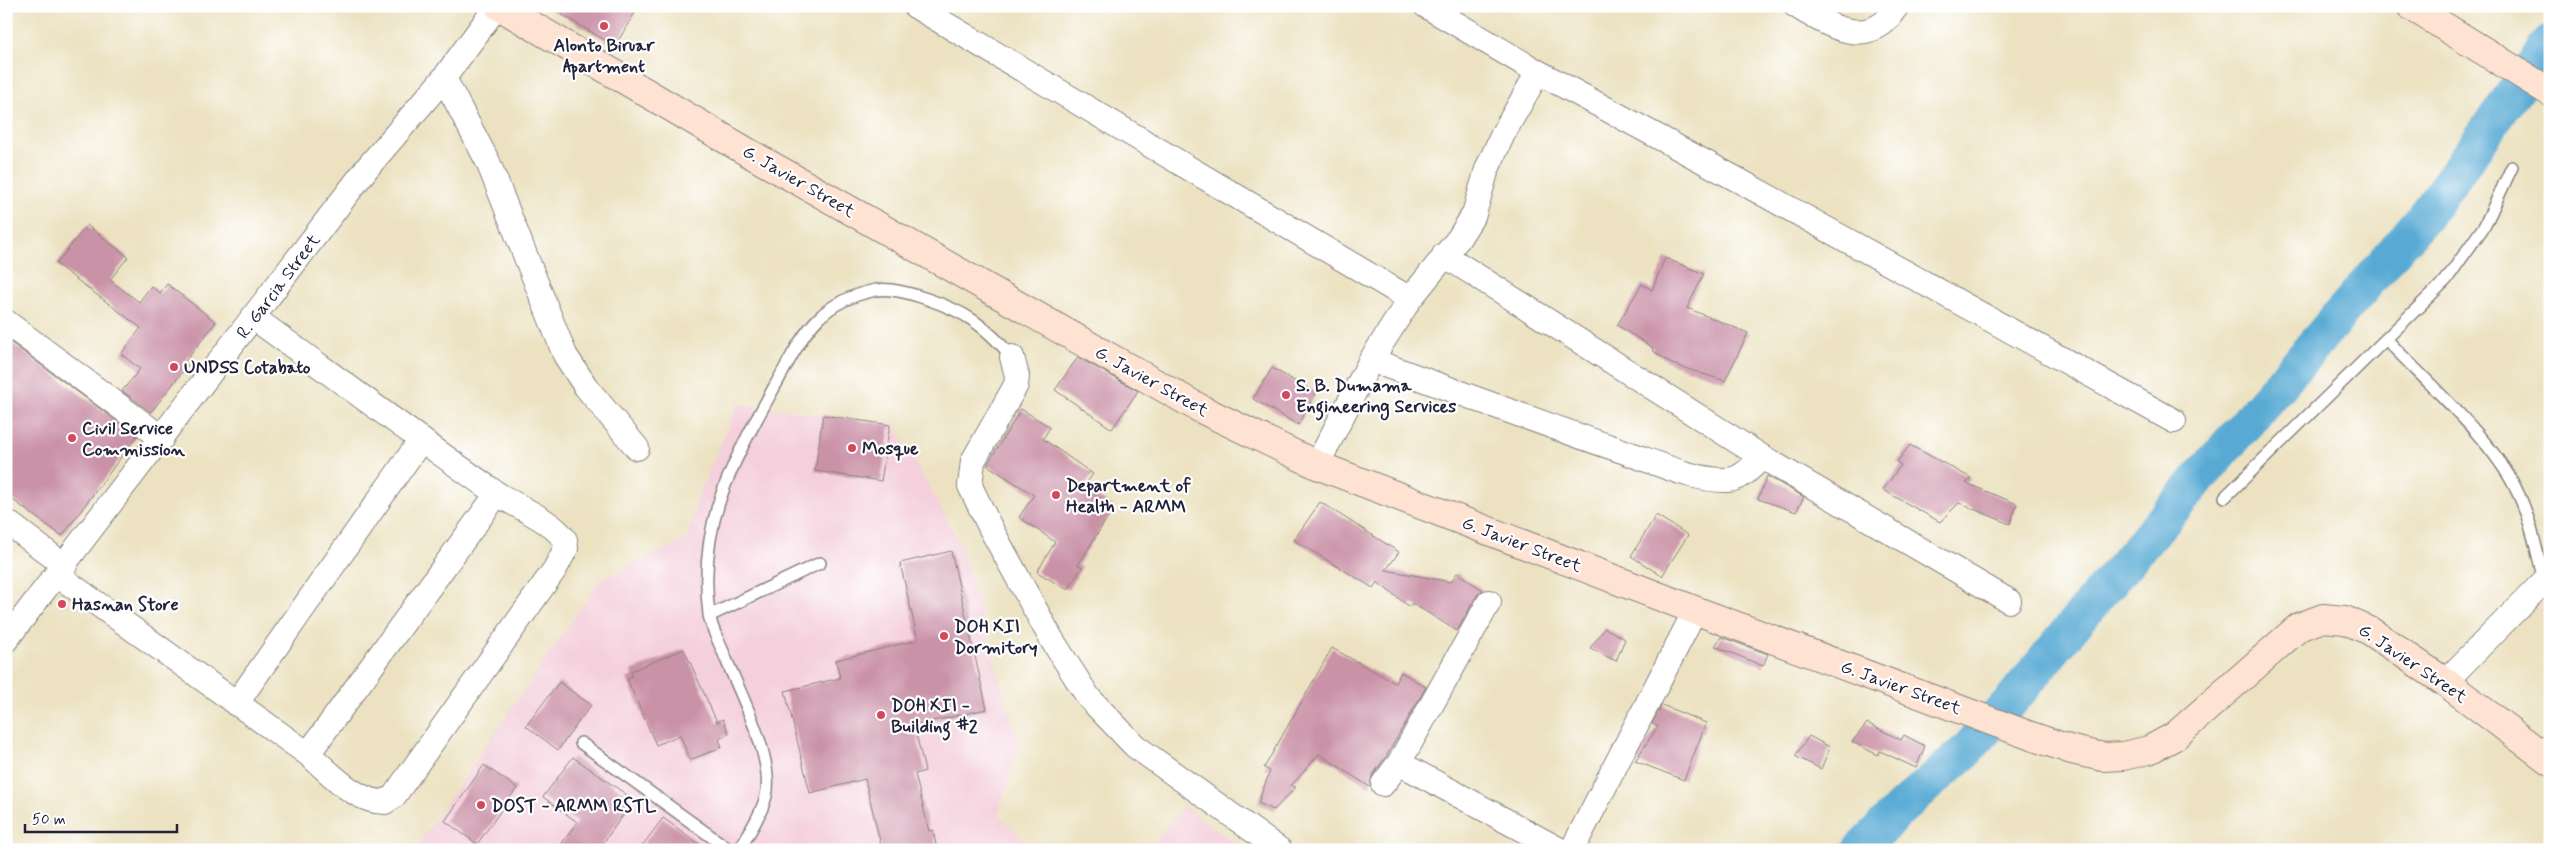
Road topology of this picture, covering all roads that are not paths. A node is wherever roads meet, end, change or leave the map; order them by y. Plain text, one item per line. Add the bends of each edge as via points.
1 (914, 6) edge
2 (1426, 6) edge
3 (1796, 6) edge
4 (1897, 6) edge
5 (2411, 6) edge
6 (505, 8) edge
7 (1538, 72) junction
8 (444, 78) junction
9 (2550, 92) edge
10 (2512, 167) dead end
11 (1444, 255) junction
12 (1410, 299) junction
13 (254, 318) junction
14 (6, 322) edge
15 (2387, 340) junction
16 (1012, 357) joint
17 (1371, 360) junction
18 (2174, 421) dead end
19 (162, 438) junction
20 (420, 440) junction
21 (637, 448) dead end
22 (1762, 457) junction
23 (1317, 465) junction
24 (497, 494) junction
25 (2225, 497) dead end
26 (6, 521) edge
27 (820, 563) dead end
28 (61, 570) junction
29 (2547, 577) edge
30 (2009, 601) dead end
31 (1489, 602) dead end
32 (1696, 611) junction
33 (709, 616) junction
34 (6, 640) edge
35 (2445, 682) junction
36 (236, 704) junction
37 (581, 744) dead end
38 (308, 754) junction
39 (2550, 761) edge
40 (1399, 763) junction
41 (1383, 784) dead end
42 (730, 850) edge
43 (739, 850) edge
44 (1280, 850) edge
45 (1560, 850) edge
46 (1572, 850) edge

1 - 12 street
2 - 7 street
3 - 4 street via 1831,26 1860,32 1882,24
5 - 9 street
6 - 8 street, R. Garcia Street
6 - 23 street, G. Javier Street via 758,158 1192,404
7 - 11 street via 1487,169 1474,214
7 - 18 street
8 - 13 street, R. Garcia Street via 367,168
8 - 21 street via 488,162 565,355 586,387
10 - 15 lane via 2485,225 2466,254 2446,280
11 - 12 street
11 - 22 street
12 - 17 street
13 - 19 street, R. Garcia Street
13 - 20 street
14 - 19 street
15 - 25 lane
15 - 29 lane via 2468,425 2500,464 2516,488
16 - 33 lane via 973,321 908,292 886,288 865,292 818,317 800,339 719,497 707,550
16 - 44 street via 1016,385 973,461 970,486 990,529 1052,640 1089,698 1135,746
17 - 22 street via 1552,428 1681,471 1730,480 1747,472
17 - 23 street
19 - 28 street, R. Garcia Street
20 - 24 street
20 - 36 street
22 - 30 street
23 - 32 street, G. Javier Street
24 - 38 street
24 - 38 street via 562,534 566,548 555,569 418,763 394,796 385,802 375,802 347,787
26 - 28 street
27 - 33 lane
28 - 34 street, R. Garcia Street
28 - 36 street
29 - 35 street
31 - 40 street
32 - 35 street, G. Javier Street via 2031,736 2103,757 2149,750 2175,736 2299,627 2323,618 2345,620 2370,631
32 - 46 street
33 - 43 lane via 758,737 767,775 763,802
35 - 39 street, G. Javier Street
36 - 38 street
37 - 42 lane
40 - 41 street
40 - 45 street

